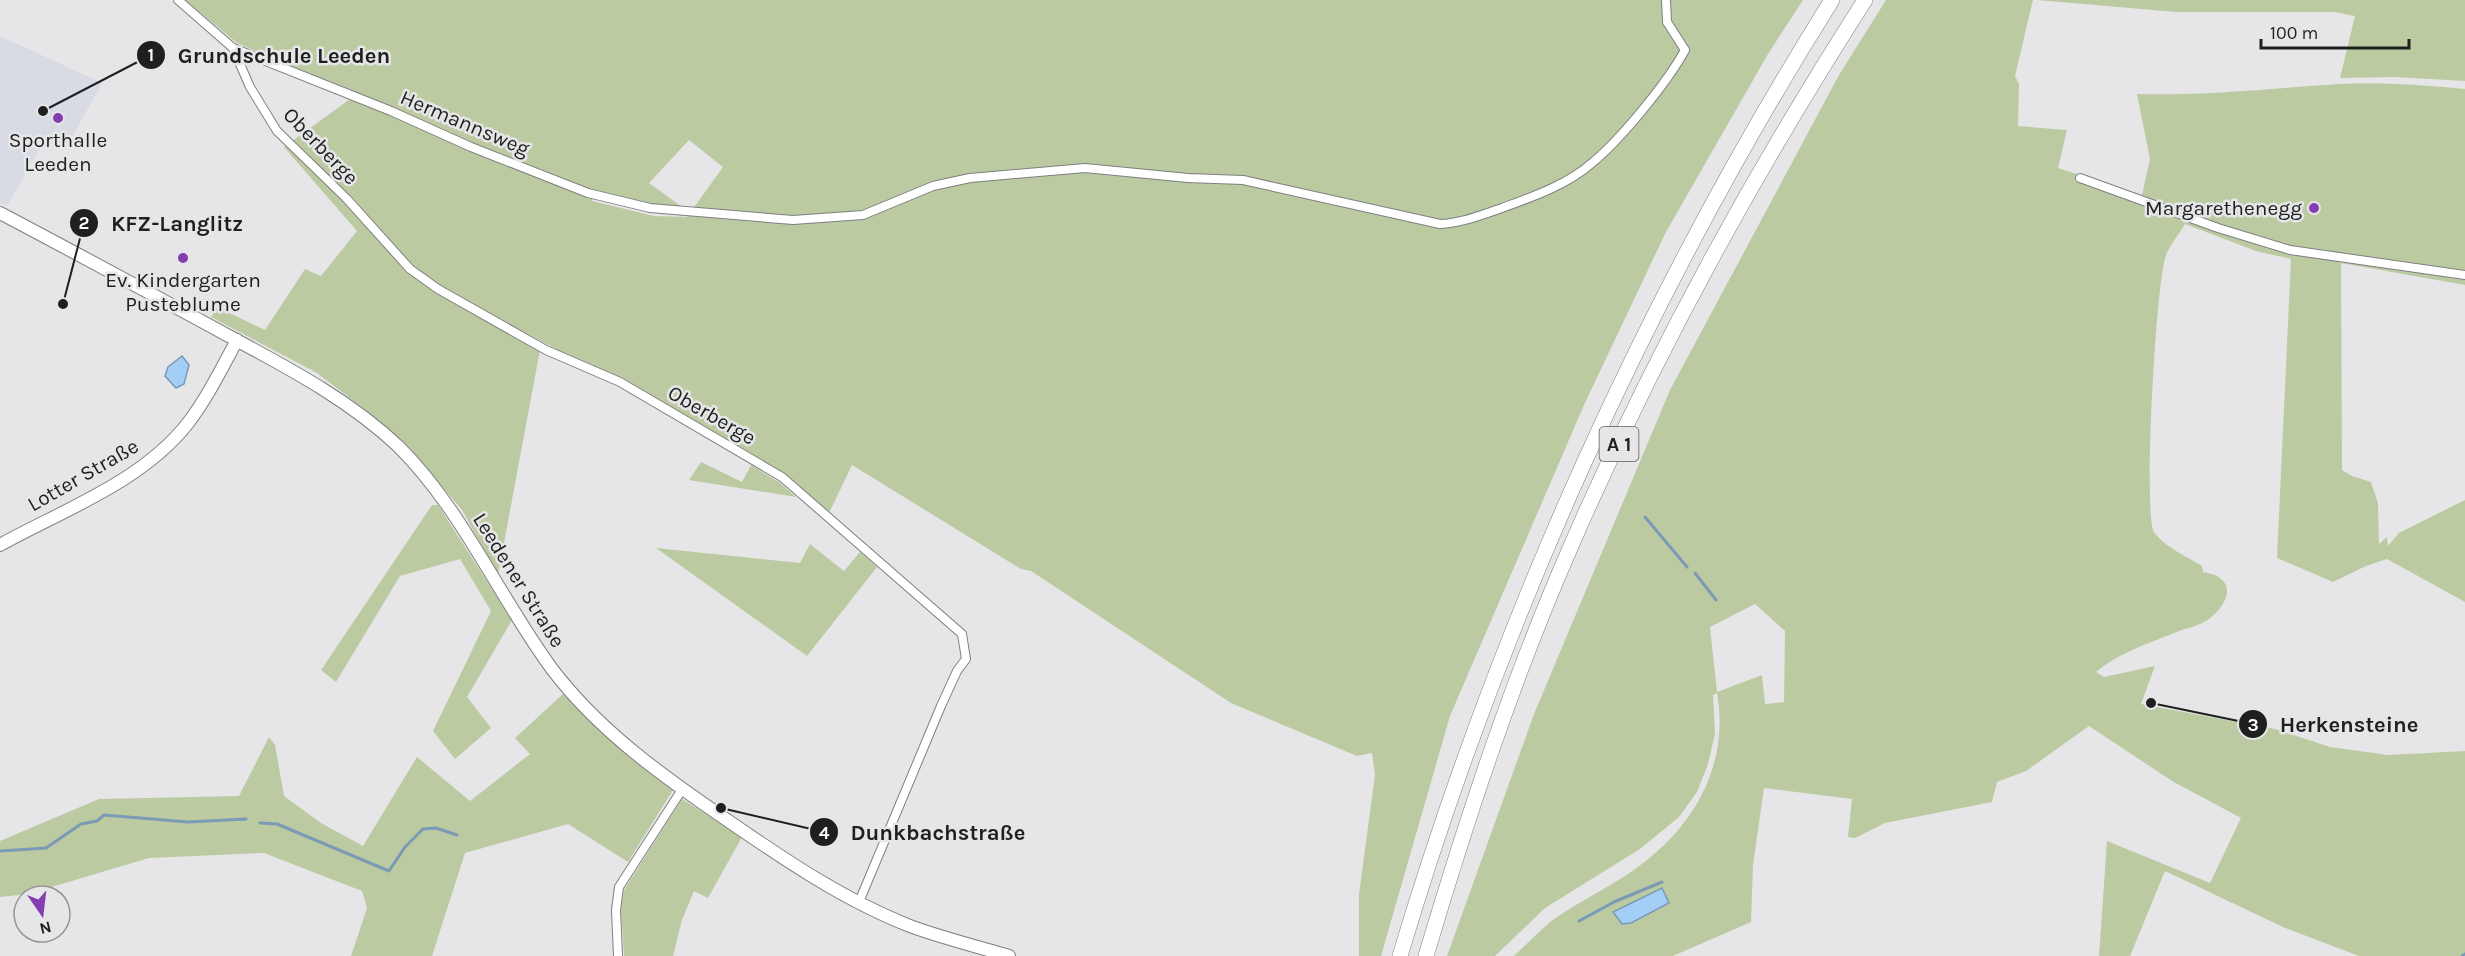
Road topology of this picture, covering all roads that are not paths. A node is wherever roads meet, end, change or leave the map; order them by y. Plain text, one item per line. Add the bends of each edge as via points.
1 (178, 0) edge
2 (1666, 0) edge
3 (1832, 0) edge
4 (1865, 0) edge
5 (233, 48) junction
6 (2080, 178) dead end
7 (0, 213) edge
8 (2465, 275) edge
9 (237, 340) junction
10 (0, 545) edge
11 (683, 788) junction
12 (859, 902) junction
13 (618, 956) edge
14 (1009, 956) edge
15 (1400, 956) edge
16 (1426, 956) edge

1 - 5 street, Hermannsweg
2 - 5 street, Hermannsweg via 1667,22 1685,50 1642,110 1592,164 1530,198 1458,223 1422,222 1243,180 1086,168 970,178 933,186 863,215 793,220 650,208 588,193
3 - 15 highway, A 1 via 1691,242 1608,413 1518,614
4 - 16 highway, A 1 via 1718,248 1571,546 1523,665
5 - 12 street, Oberberge via 250,87 277,131 347,199 410,269 546,350 620,382 782,477 962,634 966,659 941,706
6 - 8 street via 2290,250
7 - 9 street, Leedener Straße
9 - 10 street, Lotter Straße via 188,423 168,444 141,467 102,491
9 - 11 street, Leedener Straße via 312,382 399,448 454,515 512,610 565,686 614,736
11 - 12 street, Leedener Straße via 808,876
11 - 13 street via 620,887 616,910
12 - 14 street, Leedener Straße via 910,926

